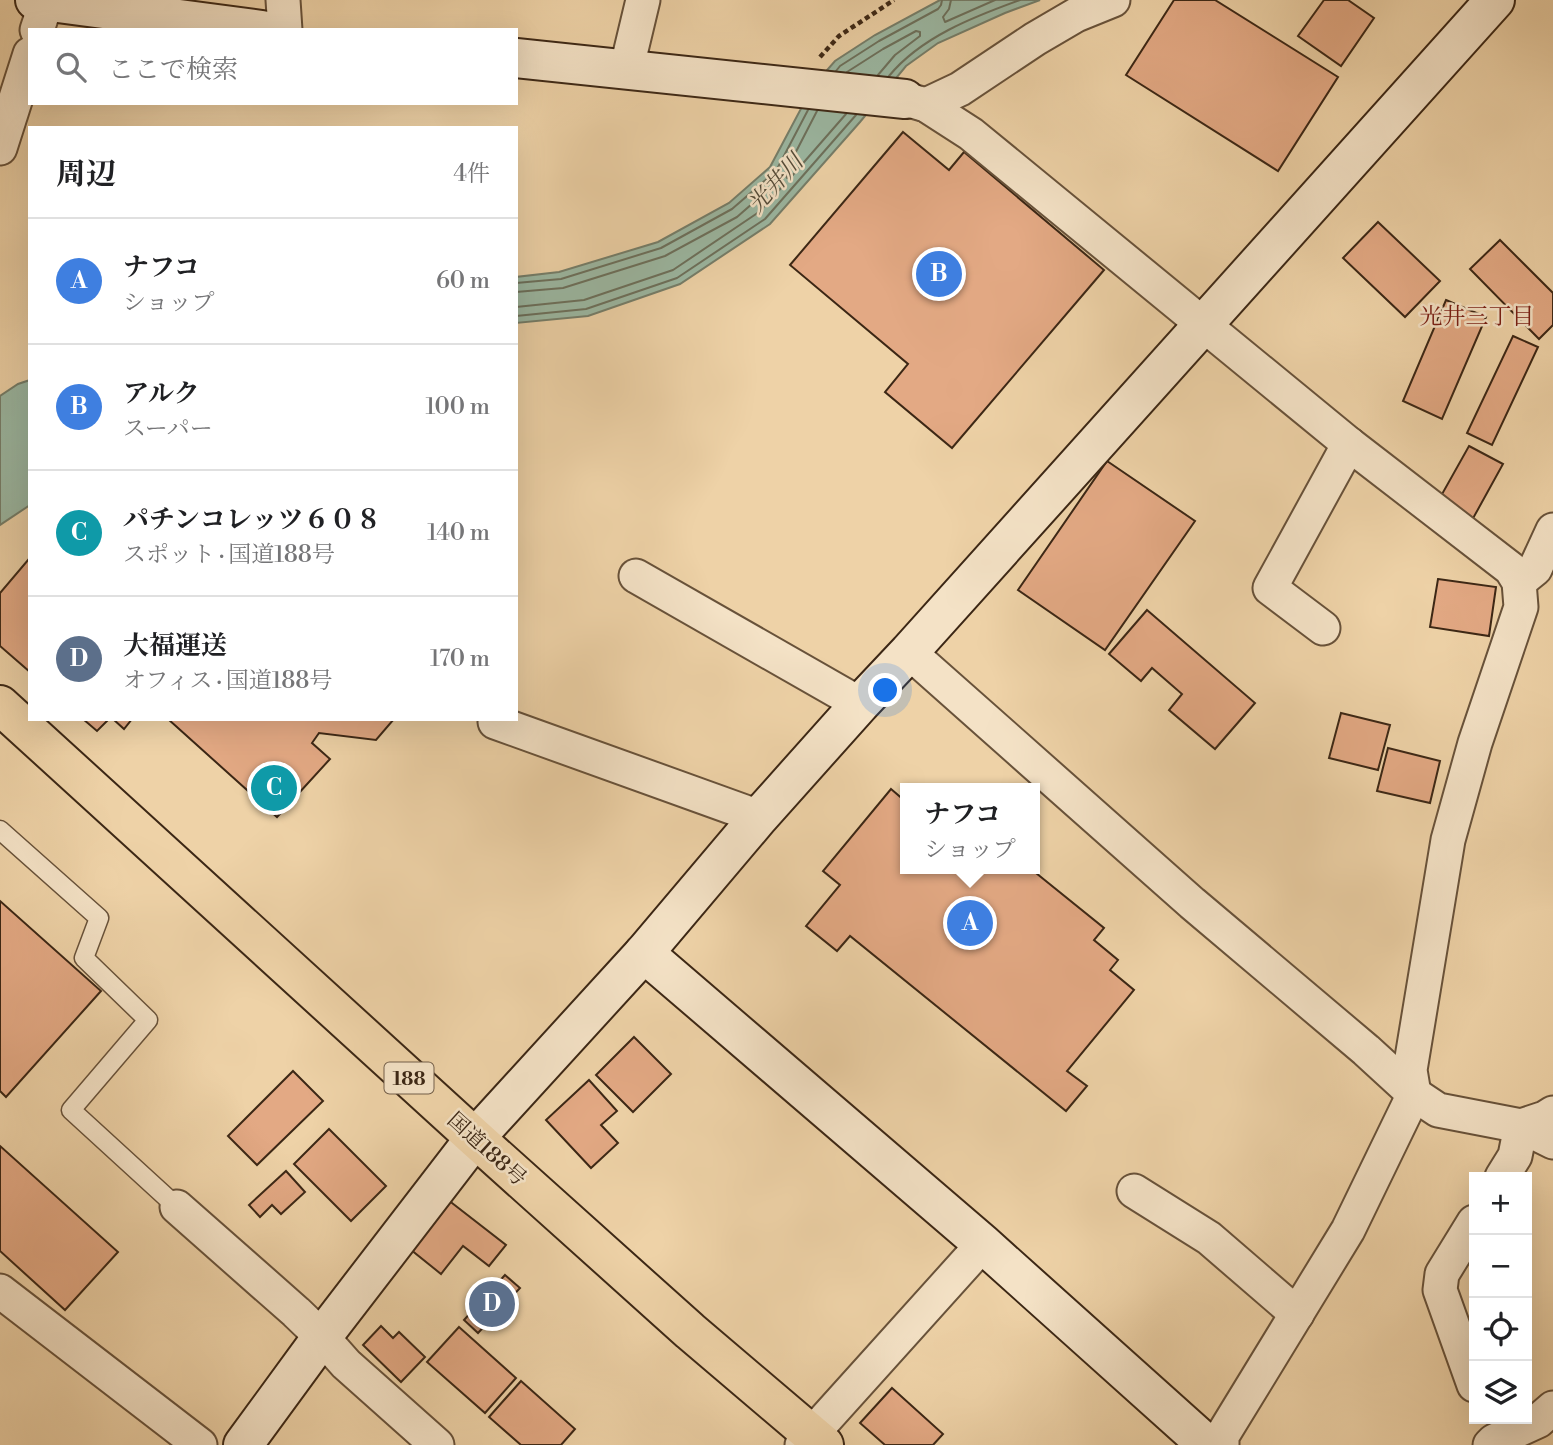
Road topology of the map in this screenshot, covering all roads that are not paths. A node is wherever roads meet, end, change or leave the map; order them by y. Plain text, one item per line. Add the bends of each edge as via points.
1 (35, 0) edge
2 (283, 0) edge
3 (643, 0) edge
4 (1113, 0) edge
5 (1495, 0) edge
6 (43, 1) edge
7 (38, 28) edge
8 (247, 28) edge
9 (285, 28) edge
10 (518, 58) edge
11 (28, 60) edge
12 (626, 71) junction
13 (916, 102) junction
14 (0, 148) edge
15 (1203, 325) junction
16 (1349, 444) junction
17 (1553, 530) edge
18 (636, 576) dead end
19 (1519, 582) junction
20 (1323, 628) dead end
21 (909, 652) junction
22 (860, 704) junction
23 (0, 705) edge
24 (495, 722) dead end
25 (759, 817) junction
26 (0, 831) edge
27 (644, 953) junction
28 (1414, 1094) junction
29 (1553, 1113) edge
30 (1521, 1126) junction
31 (475, 1138) junction
32 (1553, 1142) edge
33 (1505, 1172) edge
34 (1134, 1191) dead end
35 (177, 1207) joint
36 (1469, 1230) edge
37 (983, 1244) junction
38 (0, 1291) edge
39 (1297, 1314) junction
40 (322, 1337) junction
41 (1469, 1371) edge
42 (1553, 1408) edge
43 (1490, 1435) edge
44 (813, 1441) edge
45 (200, 1445) edge
46 (243, 1445) edge
47 (436, 1445) edge
48 (1207, 1445) edge
49 (1222, 1445) edge

1 - 6 street
2 - 9 street
3 - 12 street
4 - 13 street via 1076,15 960,89
5 - 15 street
6 - 7 street
6 - 8 street
10 - 12 street
11 - 14 street
12 - 13 street
13 - 15 street via 971,134
15 - 16 street
15 - 21 street
16 - 19 street via 1510,569
16 - 20 street via 1270,588
17 - 19 street via 1535,569
18 - 22 street
19 - 28 street via 1521,607 1448,840 1410,1070
21 - 22 street
21 - 28 street
22 - 25 street
23 - 31 highway, 国道188号 / 188
24 - 25 street
25 - 27 street
26 - 35 lane via 99,918 84,958 148,1020 71,1110
27 - 31 street
27 - 37 street
28 - 30 street via 1438,1110
28 - 39 street via 1348,1230
29 - 30 street
30 - 32 street
30 - 33 street
31 - 40 street
31 - 44 highway, 国道188号 / 188
34 - 39 street via 1209,1238
35 - 40 street
36 - 41 street via 1442,1275 1440,1290
37 - 44 street
37 - 48 street
38 - 45 street
39 - 49 street via 1222,1436
40 - 46 street
40 - 47 street
42 - 43 street via 1538,1421

